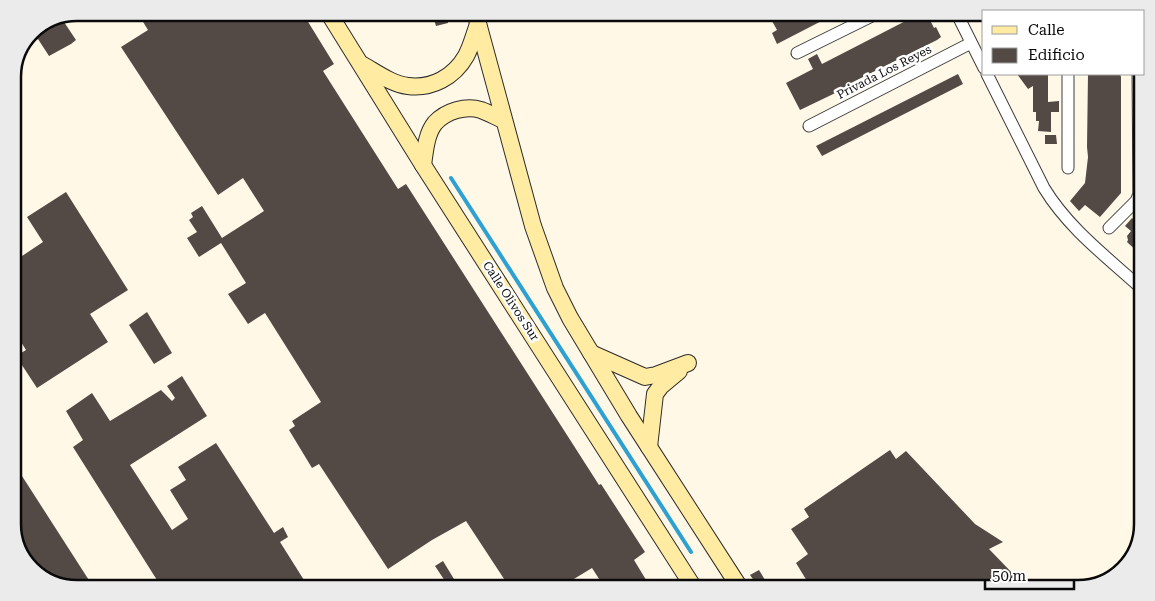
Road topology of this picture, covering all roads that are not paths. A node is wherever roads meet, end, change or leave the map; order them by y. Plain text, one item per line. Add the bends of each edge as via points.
1 (334, 21) edge
2 (476, 21) edge
3 (478, 21) edge
4 (862, 21) edge
5 (960, 21) edge
6 (971, 43) junction
7 (798, 53) dead end
8 (361, 64) junction
9 (982, 64) edge
10 (988, 75) edge
11 (1068, 75) edge
12 (503, 120) junction
13 (809, 126) dead end
14 (423, 165) junction
15 (1068, 168) dead end
16 (1134, 203) edge
17 (1109, 228) dead end
18 (1134, 282) edge
19 (591, 354) junction
20 (645, 376) junction
21 (655, 394) junction
22 (649, 447) junction
23 (689, 580) edge
24 (735, 580) edge

1 - 8 main road, Calle Olivos Sur
2 - 8 main road via 467,55 448,78 427,85 408,86
3 - 12 main road
4 - 7 street
5 - 6 street
6 - 9 street
6 - 13 street, Privada Los Reyes
8 - 14 main road, Calle Olivos Sur
10 - 18 street via 1055,205 1082,236
11 - 15 street
12 - 14 main road via 470,108 446,114 434,124 427,140
12 - 19 main road via 544,258 566,311
14 - 23 main road, Calle Olivos Sur
16 - 17 street
19 - 20 main road
19 - 22 main road
20 - 21 main road
20 - 21 main road via 688,363
21 - 22 main road
22 - 24 main road

